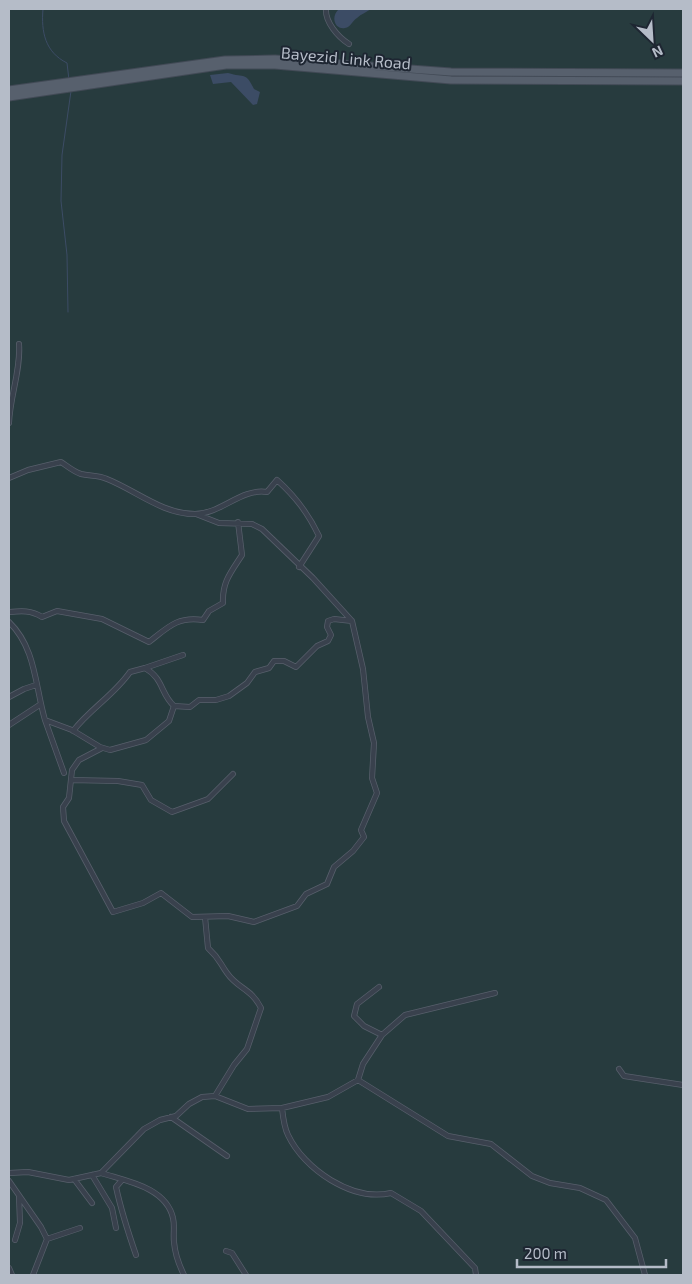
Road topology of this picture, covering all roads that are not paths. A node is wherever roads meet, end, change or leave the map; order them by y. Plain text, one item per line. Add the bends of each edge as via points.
1 (326, 9) edge
2 (349, 44) dead end
3 (683, 73) edge
4 (114, 79) junction
5 (683, 81) edge
6 (66, 86) junction
7 (9, 90) edge
8 (9, 97) edge
9 (19, 344) dead end
10 (9, 423) edge
11 (9, 478) edge
12 (196, 514) junction
13 (238, 522) junction
14 (299, 567) junction
15 (9, 612) edge
16 (9, 622) edge
17 (352, 622) junction
18 (183, 655) dead end
19 (145, 668) junction
20 (36, 686) junction
21 (9, 697) edge
22 (41, 704) junction
23 (174, 706) junction
24 (46, 720) junction
25 (9, 725) edge
26 (73, 731) junction
27 (102, 748) junction
28 (64, 773) dead end
29 (233, 774) dead end
30 (71, 780) junction
31 (205, 916) junction
32 (379, 987) dead end
33 (495, 993) dead end
34 (382, 1035) junction
35 (619, 1070) dead end
36 (358, 1080) junction
37 (683, 1085) edge
38 (215, 1096) junction
39 (282, 1108) junction
40 (172, 1117) junction
41 (227, 1156) dead end
42 (9, 1173) edge
43 (100, 1173) junction
44 (92, 1175) junction
45 (74, 1180) junction
46 (122, 1180) junction
47 (9, 1181) edge
48 (18, 1194) junction
49 (92, 1203) dead end
50 (80, 1228) dead end
51 (116, 1228) dead end
52 (47, 1239) junction
53 (15, 1240) dead end
54 (226, 1251) dead end
55 (136, 1255) dead end
56 (9, 1268) edge
57 (12, 1275) edge
58 (33, 1275) edge
59 (184, 1275) edge
60 (246, 1275) edge
61 (476, 1275) edge
62 (646, 1275) edge

1 - 2 street via 334,29
3 - 4 main road, Bayezid Link Road via 451,72 275,59 225,60
4 - 5 main road, Bayezid Link Road via 226,66 275,65 451,80
4 - 6 main road, Bayezid Link Road
6 - 7 main road, Bayezid Link Road
6 - 8 main road, Bayezid Link Road
9 - 10 street via 20,355 9,402
11 - 12 street via 61,462 79,473 106,478 148,498 161,508
12 - 13 street via 219,523
12 - 14 street via 227,505 249,494 267,492 277,480 306,510 319,536
13 - 14 street via 262,529
13 - 15 street via 242,555 226,576 222,602 203,620 189,618 174,622 149,642 102,619 57,611 42,617 23,610
14 - 17 street
16 - 20 street via 24,639
17 - 23 street via 334,618 328,621 331,635 328,641 317,646 296,667 274,661 268,668 255,672 247,683 229,696 199,700 190,706
17 - 31 street via 363,669 374,743 372,778 378,793 362,830 364,837 334,866 327,884 306,894 297,906 254,922 228,916
18 - 19 street
19 - 23 street via 155,674
19 - 26 street via 130,672 119,688 95,706
20 - 21 street
20 - 22 street
22 - 24 street
22 - 25 street
23 - 27 street via 169,721 146,740 110,750
24 - 26 street
24 - 28 street
26 - 27 street
27 - 30 street via 80,760 72,770
29 - 30 street via 208,799 172,812 151,800 142,784
30 - 31 street via 64,821 113,912 143,903 161,893 192,917
31 - 38 street via 208,948 220,959 236,984 254,995 261,1008 246,1050
32 - 34 street via 357,1004 354,1016 364,1026
33 - 34 street via 405,1014
34 - 36 street via 363,1064
35 - 37 street via 624,1076
36 - 39 street via 328,1097
36 - 62 street via 448,1136 492,1144 532,1176 580,1188 606,1200 635,1238
38 - 39 street via 248,1109
38 - 40 street via 202,1097
39 - 61 street via 287,1134 316,1171 347,1190 379,1196 391,1193 412,1204 452,1242 475,1268
40 - 41 street
40 - 43 street via 144,1129
42 - 45 street via 28,1172
43 - 44 street
43 - 46 street
44 - 45 street
44 - 51 street via 112,1208
45 - 49 street
46 - 55 street via 116,1187
46 - 59 street via 145,1187 162,1199 173,1218 174,1244
47 - 48 street
48 - 52 street
48 - 53 street via 20,1223
50 - 52 street
52 - 58 street
54 - 60 street via 232,1252
56 - 57 street

